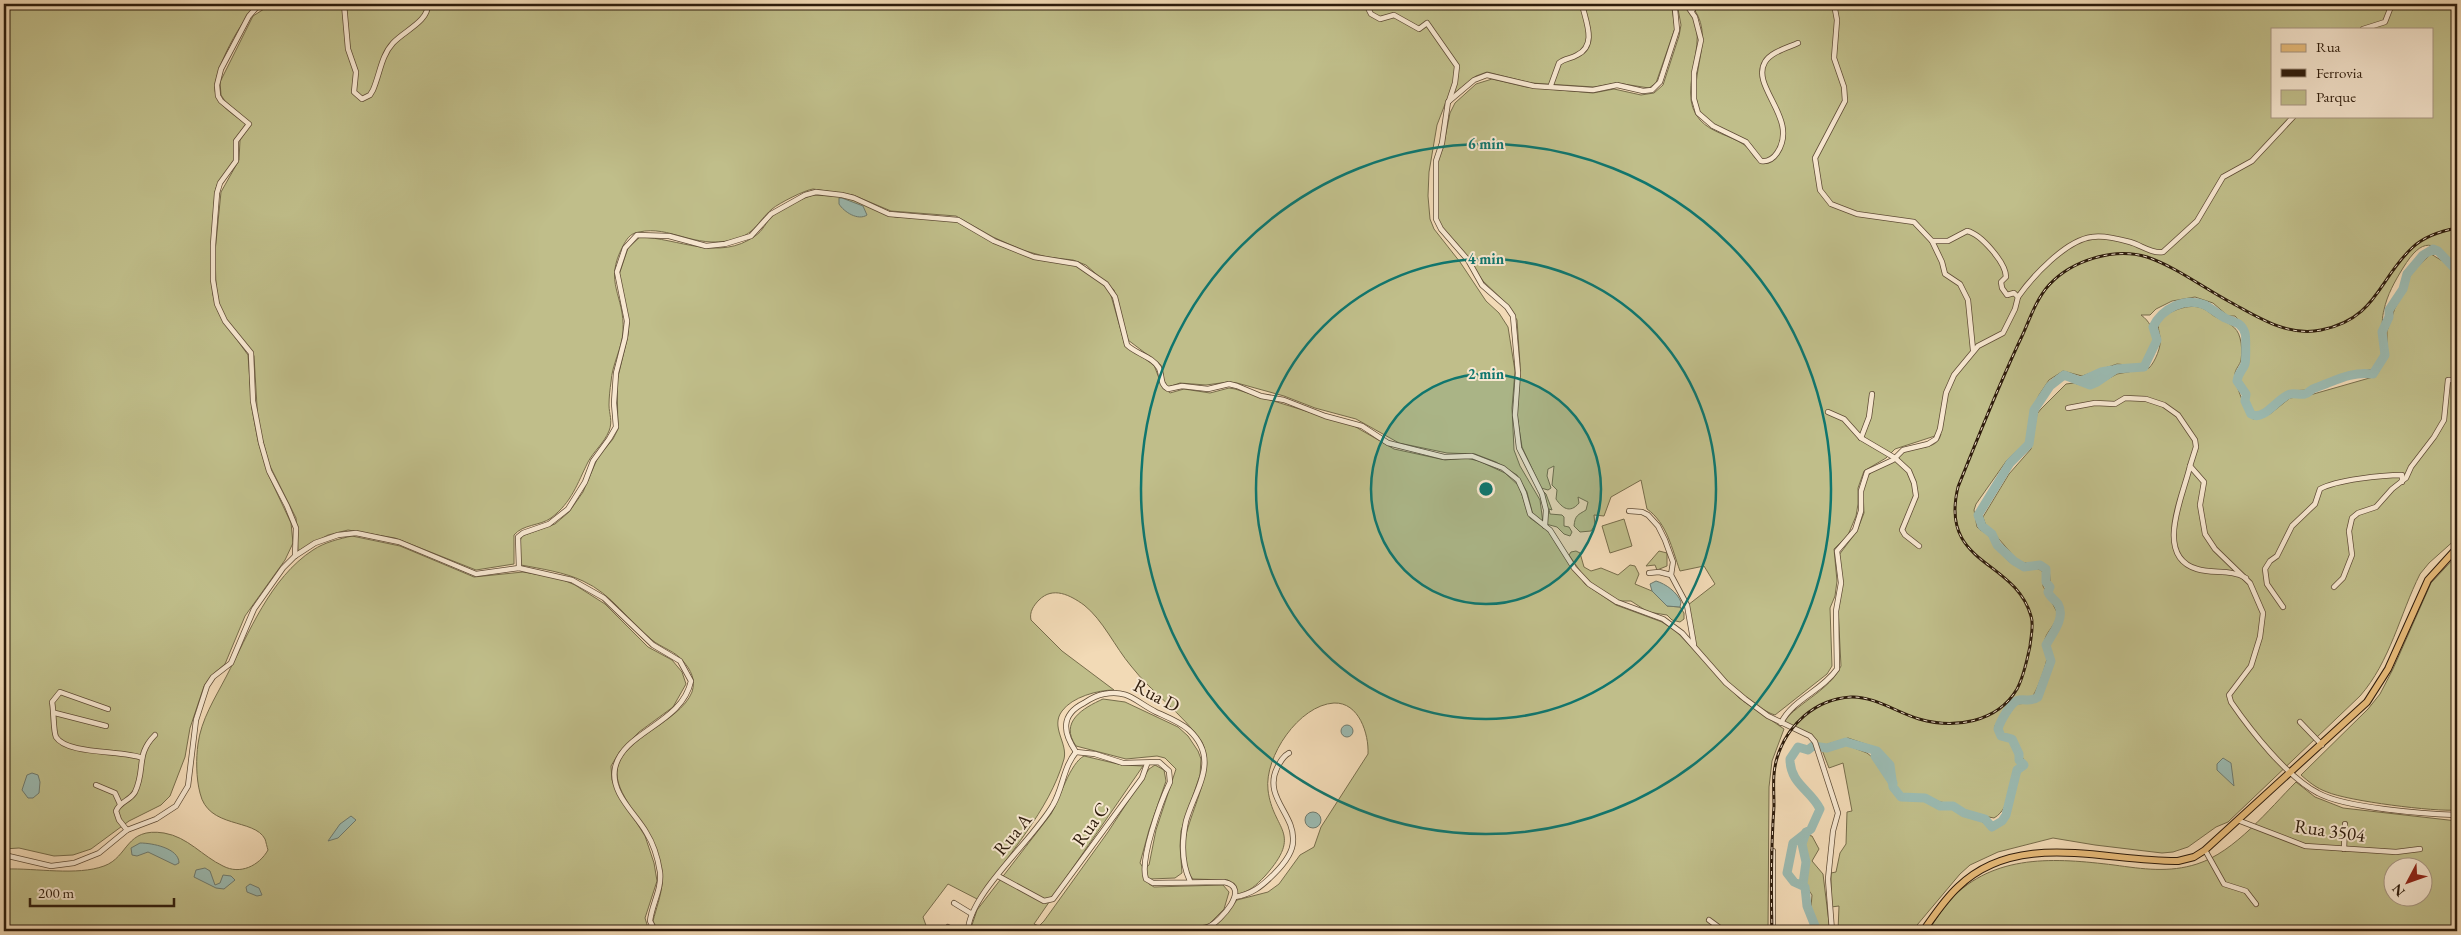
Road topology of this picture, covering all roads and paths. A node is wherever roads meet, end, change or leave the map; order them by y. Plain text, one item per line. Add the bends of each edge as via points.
1 (265, 4) edge
2 (344, 4) edge
3 (428, 4) edge
4 (1366, 4) edge
5 (1582, 4) edge
6 (1678, 4) edge
7 (1686, 4) edge
8 (1696, 4) edge
9 (1834, 4) edge
10 (2392, 4) edge
11 (1692, 11) junction
12 (2366, 28) edge
13 (1798, 44) dead end
14 (1551, 85) junction
15 (1448, 102) junction
16 (2292, 118) edge
17 (1932, 241) junction
18 (2018, 297) junction
19 (1973, 350) junction
20 (2457, 380) edge
21 (1872, 394) dead end
22 (2068, 408) dead end
23 (1828, 412) dead end
24 (1861, 438) junction
25 (1895, 458) junction
26 (2190, 466) junction
27 (2402, 482) junction
28 (1629, 512) dead end
29 (1545, 526) junction
30 (1919, 546) dead end
31 (2457, 548) edge
32 (295, 556) junction
33 (519, 568) junction
34 (1649, 573) dead end
35 (1671, 575) junction
36 (2248, 580) junction
37 (2334, 587) dead end
38 (2283, 607) dead end
39 (1696, 648) junction
40 (108, 708) dead end
41 (55, 714) junction
42 (2300, 722) dead end
43 (1781, 723) junction
44 (106, 726) dead end
45 (155, 735) dead end
46 (2322, 745) junction
47 (1076, 752) junction
48 (1289, 753) dead end
49 (142, 758) junction
50 (1147, 764) junction
51 (2292, 772) junction
52 (96, 785) dead end
53 (120, 804) junction
54 (2457, 815) edge
55 (2240, 821) junction
56 (2346, 824) dead end
57 (127, 830) junction
58 (2344, 849) junction
59 (2420, 849) dead end
60 (2205, 850) junction
61 (1773, 852) dead end
62 (4, 855) edge
63 (998, 876) junction
64 (1190, 881) junction
65 (1235, 897) junction
66 (954, 903) dead end
67 (2256, 904) dead end
68 (972, 914) junction
69 (1710, 920) dead end
70 (948, 927) dead end
71 (655, 931) edge
72 (955, 931) edge
73 (967, 931) edge
74 (1188, 931) edge
75 (1724, 931) edge
76 (1773, 931) edge
77 (1832, 931) edge
78 (1923, 931) edge

1 - 32 street via 249,16 216,85 221,102 249,124 236,141 236,161 220,183 217,193 212,245 213,280 217,304 225,321 251,352 253,401 260,443 269,471 293,520 297,536
2 - 3 street via 348,49 355,67 354,92 362,99 373,90 386,52 425,16
4 - 15 street via 1369,12 1380,19 1394,14 1419,28 1427,23 1457,66
5 - 14 street via 1589,33 1586,45 1578,55 1559,63
6 - 14 street via 1675,9 1677,30 1660,82 1652,90 1617,85 1593,90
7 - 11 street
8 - 11 street
9 - 17 street via 1837,20 1834,58 1846,101 1815,158 1820,190 1836,206 1857,214 1914,222
10 - 12 street via 2385,22
11 - 13 street via 1701,40 1694,73 1694,99 1698,113 1713,126 1746,142 1761,162 1775,155 1783,137 1781,119 1764,82 1764,63 1774,53
14 - 15 street via 1526,85 1497,76 1484,76 1474,80
15 - 29 street via 1436,161 1436,219 1468,260 1482,285 1513,316 1518,373 1515,415 1520,448 1542,494
16 - 18 street via 2252,161 2222,177 2197,221 2163,252 2123,240 2089,237 2047,264
17 - 18 street via 1948,241 1967,231 1976,234 1992,250 2005,271 2006,277 2001,285 2004,292
17 - 19 street via 1945,274 1960,284 1968,300
18 - 19 street via 2003,334
19 - 25 street via 1949,384 1936,439 1903,450
20 - 27 street via 2448,380 2444,420
21 - 24 street via 1869,417
22 - 26 street via 2095,402 2115,404 2125,398 2146,399 2164,405 2178,415 2195,440
23 - 24 street via 1844,419
24 - 25 street
25 - 30 street via 1908,471 1916,496 1902,530
25 - 43 street via 1872,469 1864,477 1860,491 1861,511 1855,530 1837,551 1841,583 1836,611 1837,669 1792,708
26 - 36 street via 2204,482 2200,505 2205,534 2215,549
26 - 36 street via 2174,518 2177,552 2187,565 2196,569 2235,573
27 - 37 street via 2376,507 2352,518 2349,531 2352,555 2343,578
27 - 38 street via 2402,475 2391,474 2344,481 2320,490 2315,504 2292,526 2277,556 2265,569 2267,584
28 - 35 street via 1642,512 1658,526 1672,556
29 - 33 street via 1530,514 1514,475 1486,460 1467,455 1444,457 1394,445 1362,426 1229,384 1208,390 1165,387 1156,364 1130,348 1124,340 1111,290 1082,266 1034,257 994,241 958,220 889,214 848,196 816,192 777,211 757,232 737,242 706,246 649,234 637,235 629,242 620,256 616,272 627,321 616,373 616,427 593,461 585,482 568,509 549,524 518,537
29 - 39 street via 1555,535 1574,568 1589,584 1616,602 1663,619
31 - 46 main road via 2428,580 2376,691
32 - 33 street via 328,538 356,533 399,542 476,574
32 - 57 street via 254,609 231,663 207,686 196,720 191,772 182,798 167,813
33 - 71 street via 572,580 596,592 653,645 680,661 691,681 677,709 626,749 615,767 619,791 647,834 660,872 650,921
34 - 35 street
35 - 39 street via 1687,605
36 - 51 street via 2262,608 2260,637 2251,666 2230,691 2229,698 2259,740
39 - 43 street via 1734,691
40 - 41 street via 60,692 53,699
41 - 44 street
41 - 49 street via 55,733 61,741 91,752
42 - 46 street
43 - 77 street via 1816,742 1838,814 1828,879
45 - 49 street via 144,747
46 - 51 main road
47 - 50 street via 1123,763
47 - 63 street, Rua A via 1067,765 1053,805
47 - 64 street, Rua D via 1065,730 1068,715 1096,696 1115,692 1125,693 1194,736 1204,765 1202,783 1187,819 1183,841 1184,862
48 - 65 street via 1279,763 1273,785 1293,843 1283,864 1265,883 1247,895
49 - 53 street via 134,793
50 - 63 street, Rua C via 1142,778 1053,899 1044,901
50 - 64 street via 1153,761 1163,764 1170,776 1151,834 1145,865 1146,879 1153,883
51 - 54 street via 2318,793 2340,801
51 - 55 main road
52 - 53 street via 115,793
53 - 57 street via 117,816
55 - 58 street, Rua 3504 via 2294,843
55 - 60 main road
56 - 58 street
57 - 62 street via 99,853 64,866
58 - 59 street, Rua 3504 via 2396,852
60 - 67 street via 2224,884 2246,892
60 - 78 main road via 2178,861 2050,852 2010,858 1963,882
61 - 76 street
63 - 68 street, Rua A
64 - 65 street via 1230,883
65 - 74 street via 1214,923
66 - 68 street
68 - 73 street, Rua A
69 - 75 street
70 - 72 street

